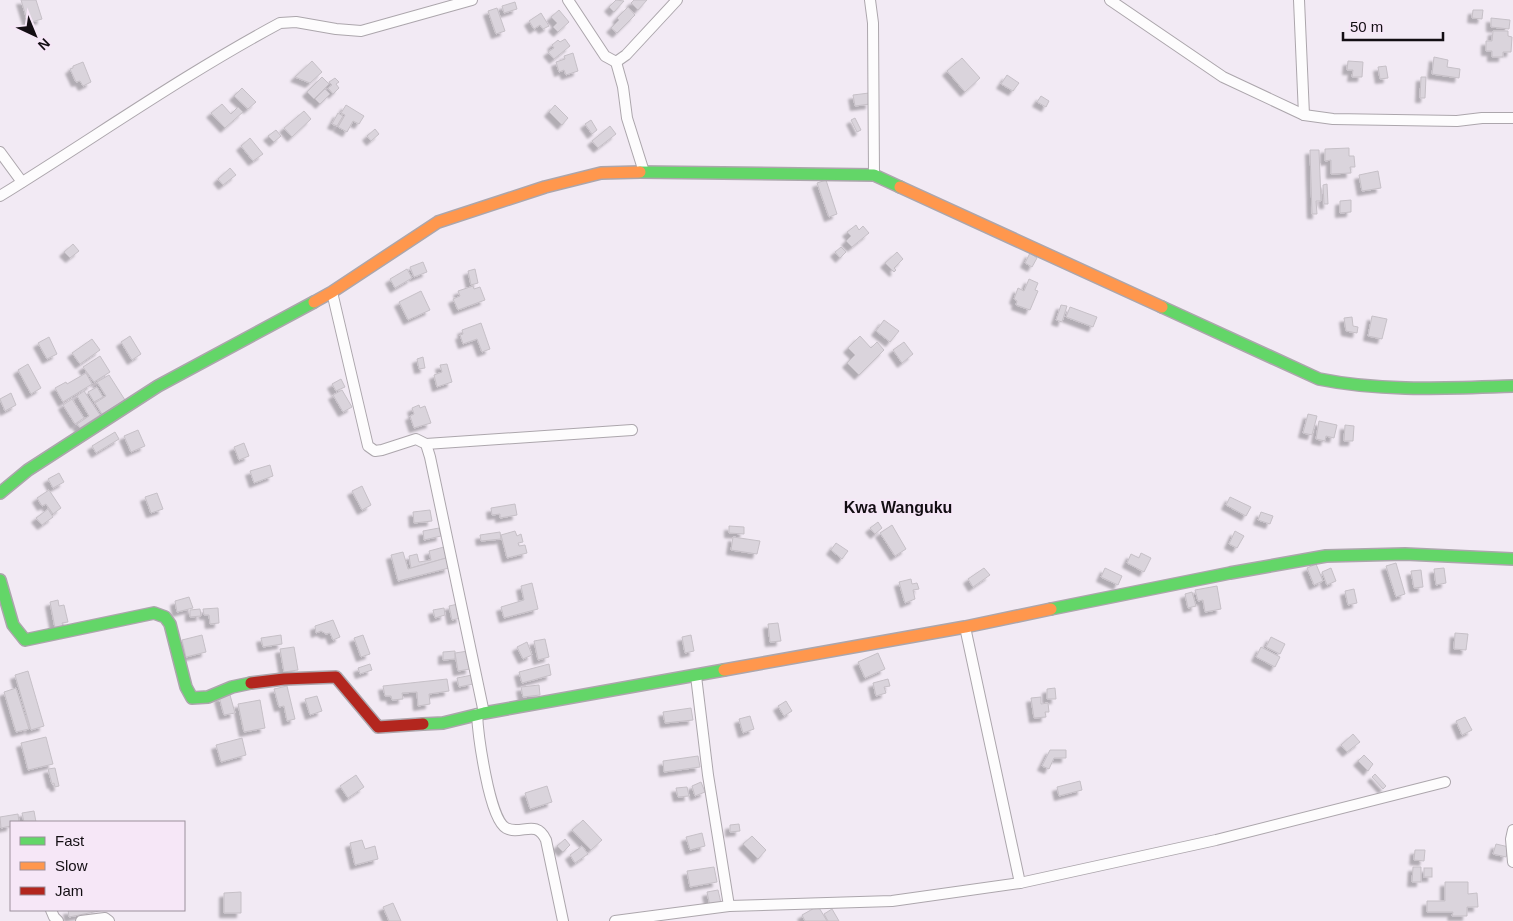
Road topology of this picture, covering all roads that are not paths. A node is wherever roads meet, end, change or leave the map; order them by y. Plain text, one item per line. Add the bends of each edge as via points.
1 (472, 0) edge
2 (568, 0) edge
3 (677, 0) edge
4 (870, 0) edge
5 (1110, 0) edge
6 (1299, 0) edge
7 (616, 62) junction
8 (1304, 115) junction
9 (1513, 118) edge
10 (0, 152) edge
11 (644, 172) junction
12 (874, 175) junction
13 (22, 182) junction
14 (0, 196) edge
15 (332, 292) junction
16 (1513, 386) edge
17 (632, 430) dead end
18 (426, 444) junction
19 (0, 493) edge
20 (1513, 559) edge
21 (0, 580) edge
22 (965, 627) junction
23 (696, 676) junction
24 (480, 714) junction
25 (1445, 782) dead end
26 (1513, 830) edge
27 (1513, 862) edge
28 (1020, 883) junction
29 (729, 906) junction
30 (82, 921) edge
31 (109, 921) edge
32 (563, 921) edge
33 (615, 921) edge

1 - 13 street via 361,31 296,22 280,23 176,83
2 - 7 street via 605,56
3 - 7 street
4 - 12 street
5 - 8 street via 1222,77
6 - 8 street
7 - 11 street via 627,118
8 - 9 street via 1333,119 1458,121
10 - 13 street
11 - 12 street
11 - 15 street via 601,174 545,187 438,222
12 - 16 street via 1320,379 1375,388
13 - 14 street
15 - 18 street via 368,446 375,451 382,450 416,438
15 - 19 street via 158,386 28,470
17 - 18 street
18 - 24 street
20 - 22 street via 1405,554 1326,556
21 - 24 street via 13,625 25,640 154,612 165,617 170,624 188,694 192,698 201,700 233,687 259,682 336,677 378,727 443,723
22 - 23 street
22 - 28 street
23 - 24 street
23 - 29 street
24 - 32 street via 485,772 498,817 505,828 531,828 542,833
25 - 28 street via 1216,840
26 - 27 street
28 - 29 street via 892,901
29 - 33 street
30 - 31 street via 106,918

